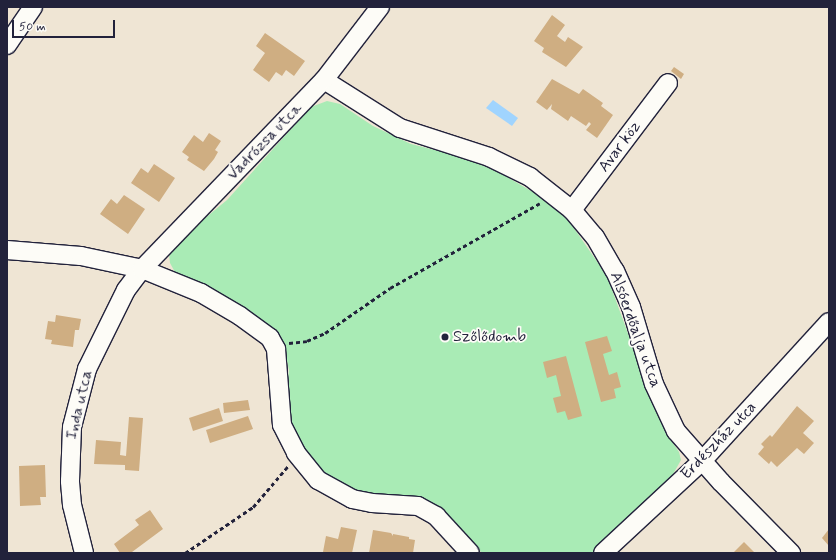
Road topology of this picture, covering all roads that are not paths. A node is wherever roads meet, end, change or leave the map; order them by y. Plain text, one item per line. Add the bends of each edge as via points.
1 (33, 7) edge
2 (380, 7) edge
3 (7, 45) edge
4 (324, 80) junction
5 (668, 83) dead end
6 (572, 210) junction
7 (7, 250) edge
8 (142, 269) junction
9 (829, 322) edge
10 (702, 461) junction
11 (84, 553) edge
12 (470, 553) edge
13 (603, 553) edge
14 (791, 553) edge

1 - 3 street
2 - 4 street, Vadrózsa utca
4 - 6 street, Alsóerdőalja utca via 400,128 489,157 530,177
4 - 8 street, Vadrózsa utca
5 - 6 street, Avar köz
6 - 10 street, Alsóerdőalja utca via 596,237 615,271 631,307 654,384 664,406 676,431
7 - 8 street via 81,256
8 - 11 street, Inda utca via 126,290 102,335 78,396 70,448 70,481 73,512
8 - 12 street via 201,294 240,316 270,338 278,358 282,425 296,453 318,480 336,492 372,503 418,506 436,516
9 - 10 street, Erdészház utca
10 - 13 street, Erdészház utca
10 - 14 street, Alsóerdőalja utca

